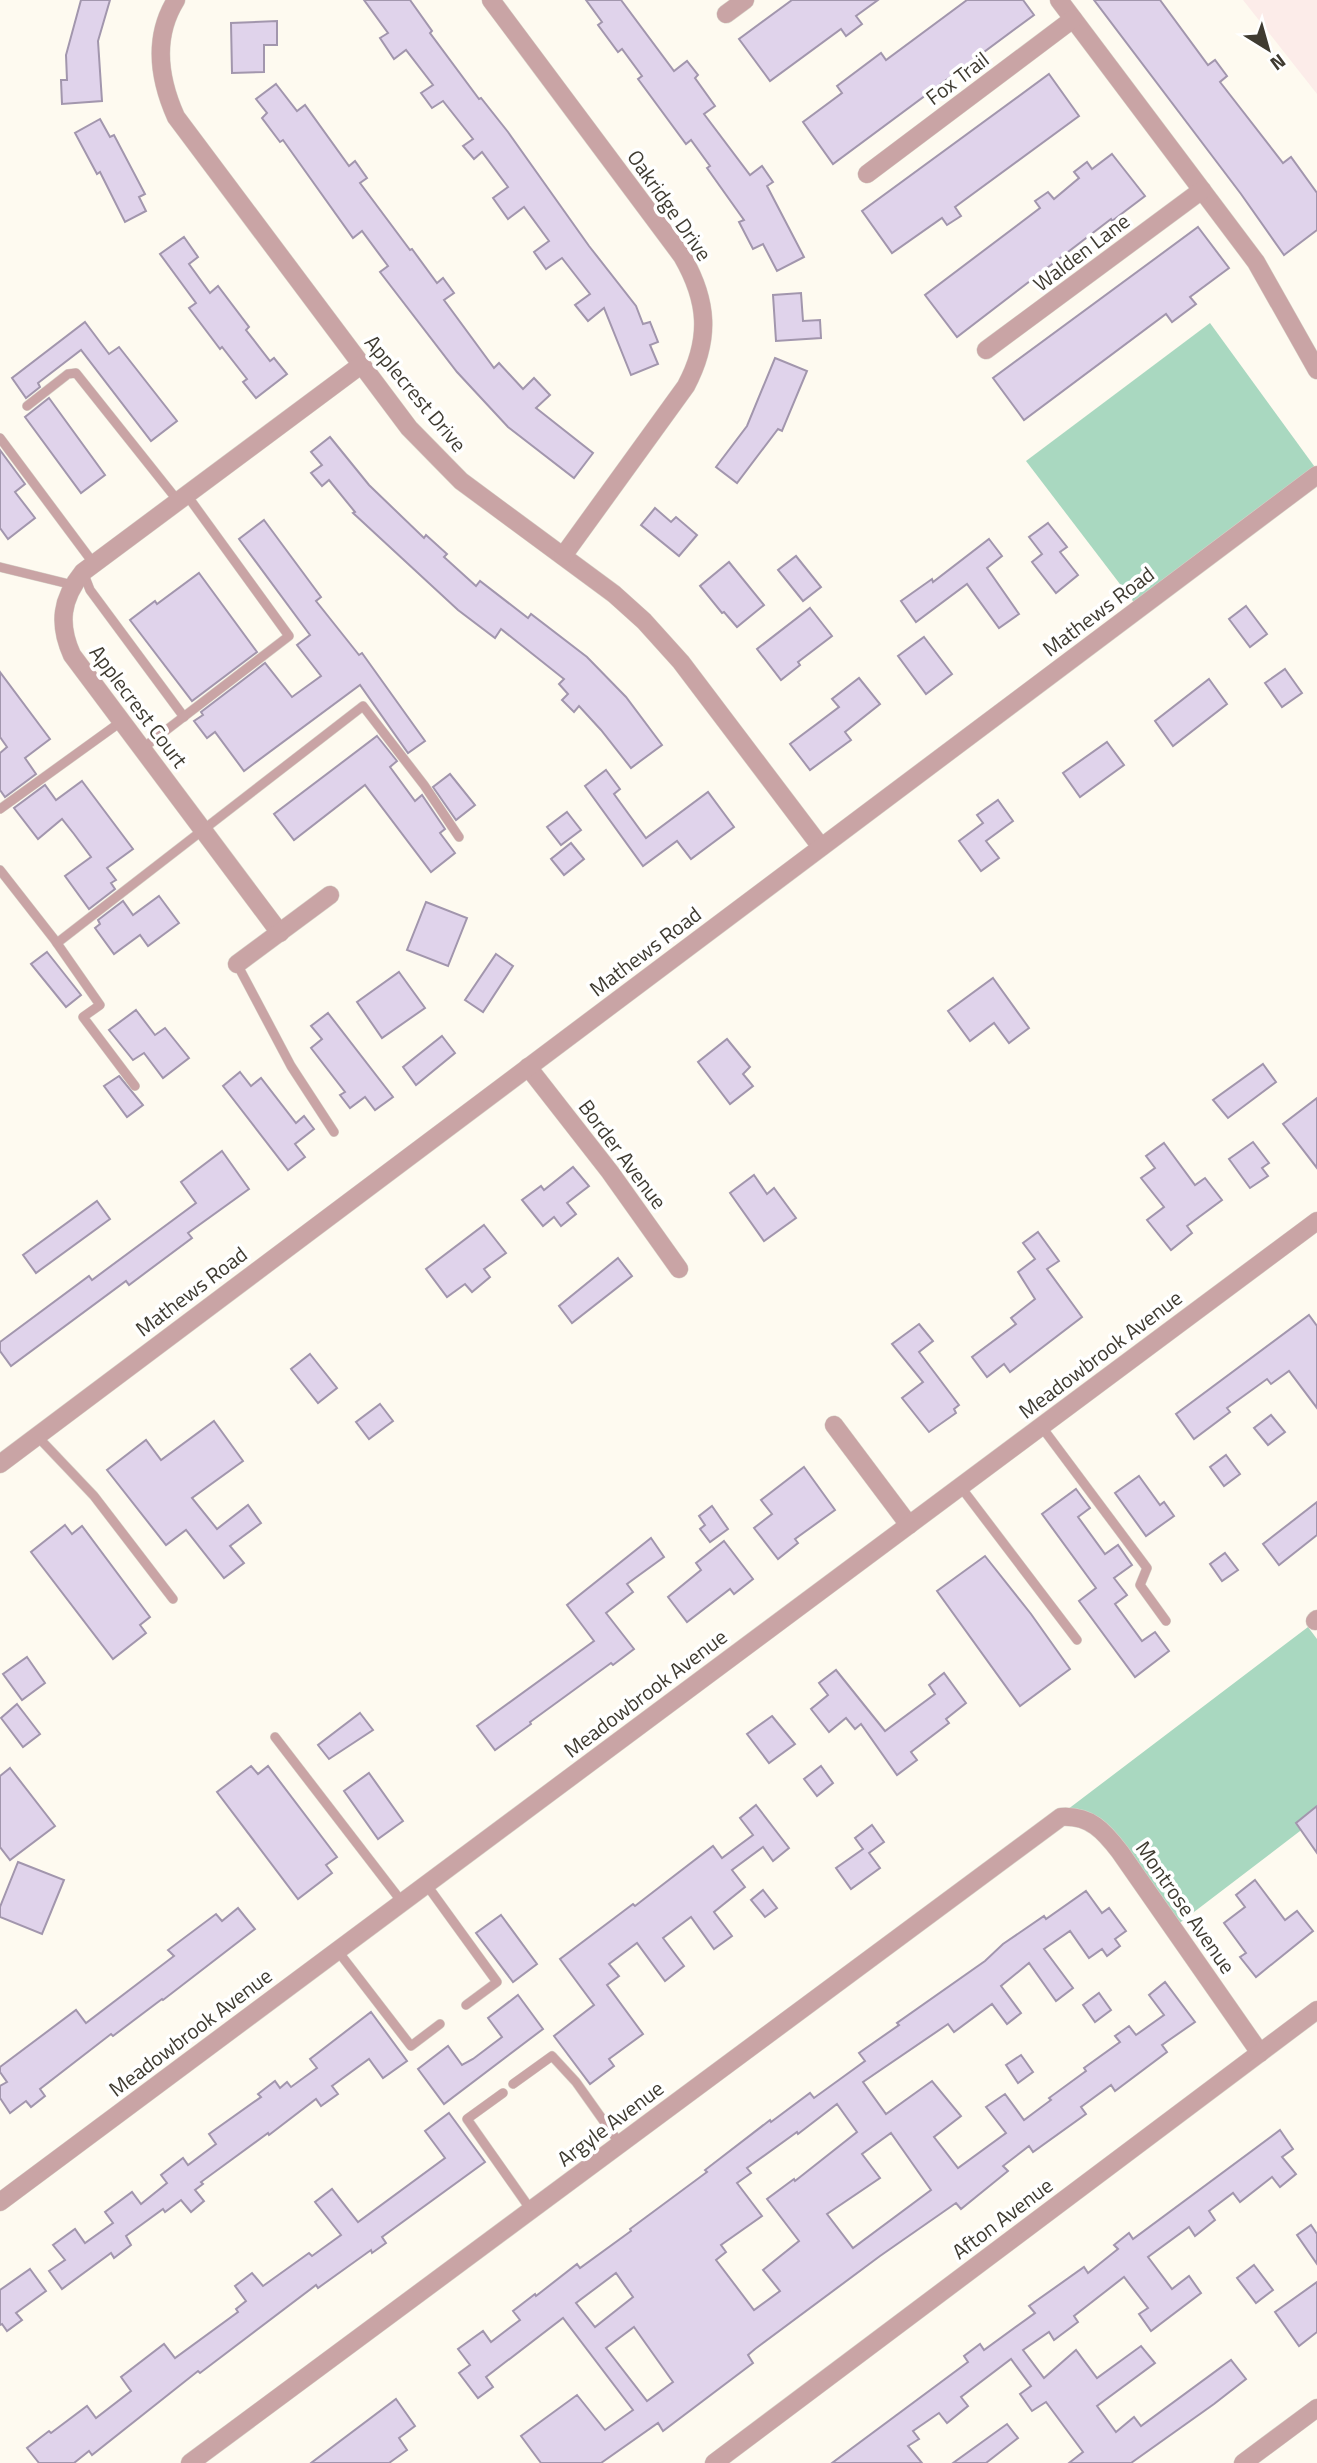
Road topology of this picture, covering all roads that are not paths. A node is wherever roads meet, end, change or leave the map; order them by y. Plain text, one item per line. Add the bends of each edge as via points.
1 (176, 0) edge
2 (491, 0) edge
3 (745, 0) edge
4 (1059, 0) edge
5 (726, 14) dead end
6 (1073, 19) junction
7 (867, 174) dead end
8 (1202, 190) junction
9 (986, 350) dead end
10 (362, 365) junction
11 (1317, 370) edge
12 (27, 406) dead end
13 (0, 438) edge
14 (1317, 475) edge
15 (182, 498) junction
16 (563, 556) junction
17 (0, 567) edge
18 (83, 574) junction
19 (184, 717) junction
20 (122, 721) junction
21 (143, 748) junction
22 (0, 809) edge
23 (204, 830) junction
24 (458, 837) dead end
25 (821, 847) junction
26 (0, 870) edge
27 (330, 895) dead end
28 (280, 933) junction
29 (57, 943) junction
30 (237, 964) joint
31 (528, 1067) junction
32 (135, 1086) dead end
33 (334, 1132) dead end
34 (1317, 1221) edge
35 (679, 1269) dead end
36 (834, 1425) dead end
37 (1041, 1426) junction
38 (37, 1436) junction
39 (0, 1464) edge
40 (960, 1486) junction
41 (909, 1525) junction
42 (173, 1599) dead end
43 (1166, 1621) dead end
44 (1077, 1640) dead end
45 (275, 1737) dead end
46 (1055, 1819) joint
47 (426, 1884) junction
48 (402, 1902) junction
49 (337, 1950) junction
50 (466, 2005) dead end
51 (1317, 2010) edge
52 (440, 2024) dead end
53 (1260, 2053) junction
54 (513, 2084) dead end
55 (503, 2093) dead end
56 (620, 2144) junction
57 (0, 2202) edge
58 (531, 2210) junction
59 (1317, 2408) edge
60 (190, 2463) edge
61 (714, 2463) edge
62 (1243, 2463) edge

1 - 10 street, Applecrest Drive via 160,57 165,92 176,117
2 - 16 street, Oakridge Drive via 682,256 700,294 705,320 700,355 686,386
3 - 5 street
4 - 6 street
6 - 7 street, Fox Trail
6 - 8 street
8 - 9 street, Walden Lane
8 - 11 street via 1256,262
10 - 15 street
10 - 16 street, Applecrest Drive via 409,428 461,481
12 - 15 lane via 68,374 76,373
13 - 18 lane
14 - 25 street, Mathews Road
15 - 18 street
15 - 19 lane via 289,636
16 - 25 street, Applecrest Drive via 644,621 672,652
17 - 18 lane
18 - 19 lane via 90,590
18 - 20 street, Applecrest Court via 64,610 65,638 72,655
19 - 21 lane
20 - 21 street, Applecrest Court
20 - 22 lane
21 - 23 street, Applecrest Court
23 - 24 lane via 363,706
23 - 28 street, Applecrest Court
23 - 29 lane
25 - 31 street, Mathews Road
26 - 29 lane
27 - 28 street
28 - 30 street
29 - 32 lane via 100,1005 83,1017
30 - 33 lane via 290,1066
31 - 35 street, Border Avenue
31 - 38 street, Mathews Road
34 - 37 street, Meadowbrook Avenue
36 - 41 street
37 - 40 street, Meadowbrook Avenue
37 - 43 lane via 1147,1568 1140,1585
38 - 39 street, Mathews Road
38 - 42 lane via 94,1496
40 - 41 street, Meadowbrook Avenue
40 - 44 lane
41 - 47 street, Meadowbrook Avenue
45 - 48 lane
46 - 53 street, Montrose Avenue via 1088,1819 1103,1830
46 - 56 street, Argyle Avenue
47 - 48 street, Meadowbrook Avenue
47 - 50 lane via 496,1982
48 - 49 street, Meadowbrook Avenue
49 - 52 lane via 411,2046
49 - 57 street, Meadowbrook Avenue
51 - 53 street, Afton Avenue
53 - 61 street, Afton Avenue
54 - 56 lane via 552,2056
55 - 58 lane via 467,2119
56 - 58 street, Argyle Avenue
58 - 60 street, Argyle Avenue
59 - 62 street

